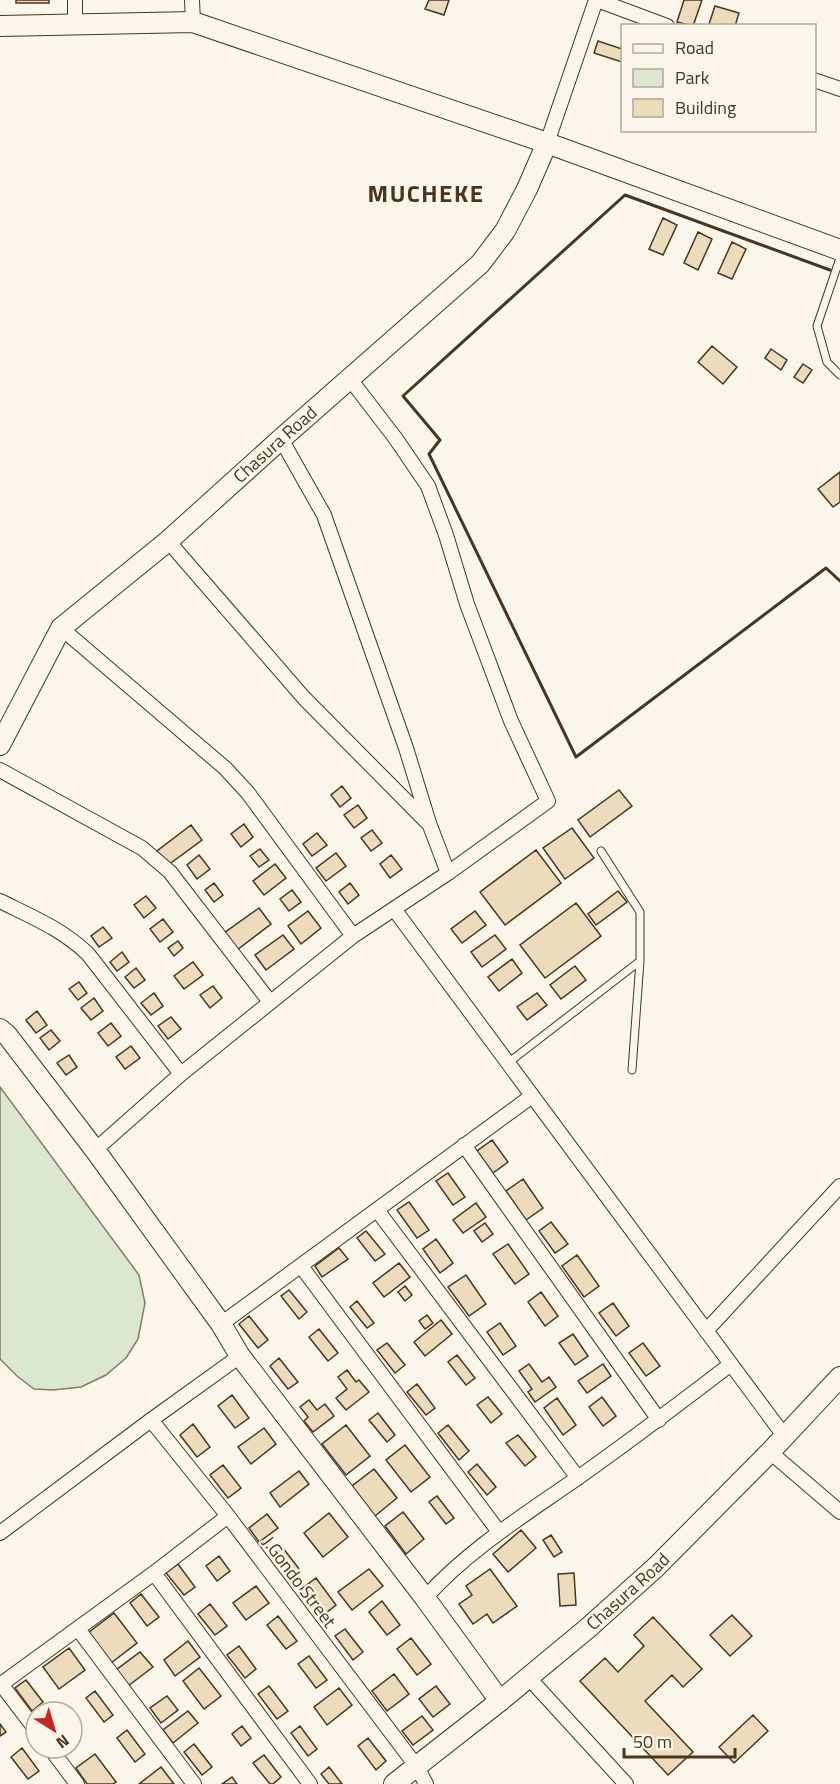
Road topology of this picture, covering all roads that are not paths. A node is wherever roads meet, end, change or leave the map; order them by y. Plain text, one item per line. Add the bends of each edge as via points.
1 (75, 0) edge
2 (192, 0) edge
3 (597, 0) edge
4 (193, 22) junction
5 (75, 24) junction
6 (662, 24) edge
7 (0, 26) edge
8 (816, 81) edge
9 (840, 89) edge
10 (547, 143) junction
11 (840, 250) edge
12 (840, 258) edge
13 (840, 375) edge
14 (350, 379) junction
15 (281, 439) junction
16 (168, 541) junction
17 (61, 628) junction
18 (0, 745) edge
19 (0, 770) edge
20 (429, 823) junction
21 (601, 851) dead end
22 (448, 873) junction
23 (0, 901) edge
24 (394, 909) junction
25 (353, 936) junction
26 (640, 961) junction
27 (270, 1002) junction
28 (0, 1029) edge
29 (508, 1062) junction
30 (632, 1070) dead end
31 (181, 1074) junction
32 (532, 1096) junction
33 (464, 1145) junction
34 (95, 1150) junction
35 (840, 1186) edge
36 (377, 1210) junction
37 (301, 1266) junction
38 (221, 1324) junction
39 (706, 1331) junction
40 (240, 1356) junction
41 (731, 1364) junction
42 (840, 1377) edge
43 (151, 1420) junction
44 (659, 1420) junction
45 (785, 1437) junction
46 (770, 1452) junction
47 (578, 1478) junction
48 (840, 1512) edge
49 (228, 1516) junction
50 (499, 1532) junction
51 (0, 1533) edge
52 (154, 1573) junction
53 (425, 1598) junction
54 (78, 1629) junction
55 (528, 1677) junction
56 (1, 1684) edge
57 (500, 1701) junction
58 (24, 1714) edge
59 (59, 1760) edge
60 (421, 1775) edge
61 (622, 1783) edge
62 (77, 1784) edge
63 (194, 1784) edge
64 (310, 1784) edge
65 (394, 1784) edge

1 - 5 street
2 - 4 street
3 - 6 street
3 - 10 street
4 - 5 street
4 - 10 street
5 - 7 street
8 - 9 street
10 - 11 street
10 - 14 street, Chasura Road via 505,231 480,264
12 - 13 lane via 817,326 826,362
14 - 15 street, Chasura Road
14 - 22 street via 428,486 511,721 548,801
15 - 16 street, Chasura Road
15 - 20 street via 324,515
16 - 17 street, Chasura Road
16 - 20 street via 304,698
17 - 18 street, Chasura Road
17 - 25 street via 225,768 248,793
19 - 27 street via 159,861
20 - 22 street
21 - 26 lane via 639,912
22 - 24 street
23 - 31 street via 74,940
24 - 25 street
24 - 29 street
25 - 27 street
26 - 29 lane
26 - 30 lane
27 - 31 street
28 - 34 street
29 - 32 street
31 - 34 street
32 - 33 street
32 - 39 street
33 - 36 street
33 - 44 street
34 - 38 street
35 - 39 street
36 - 37 street
36 - 47 street
37 - 38 street
37 - 50 street
38 - 40 street
39 - 41 street
40 - 43 street
40 - 53 street
41 - 44 street
41 - 45 street
42 - 45 street, Chasura Road
43 - 49 street, J.Gondo Street
43 - 51 street
44 - 47 street
45 - 46 street, Chasura Road
46 - 48 street
46 - 55 street, Chasura Road via 656,1567
47 - 50 street
49 - 52 street
49 - 60 street, J.Gondo Street
50 - 53 street
52 - 54 street
52 - 64 street
53 - 57 street
54 - 56 street
54 - 63 street
55 - 57 street, Chasura Road
55 - 61 street
56 - 58 street
57 - 60 street, Chasura Road
59 - 62 street
60 - 65 street, Chasura Road

